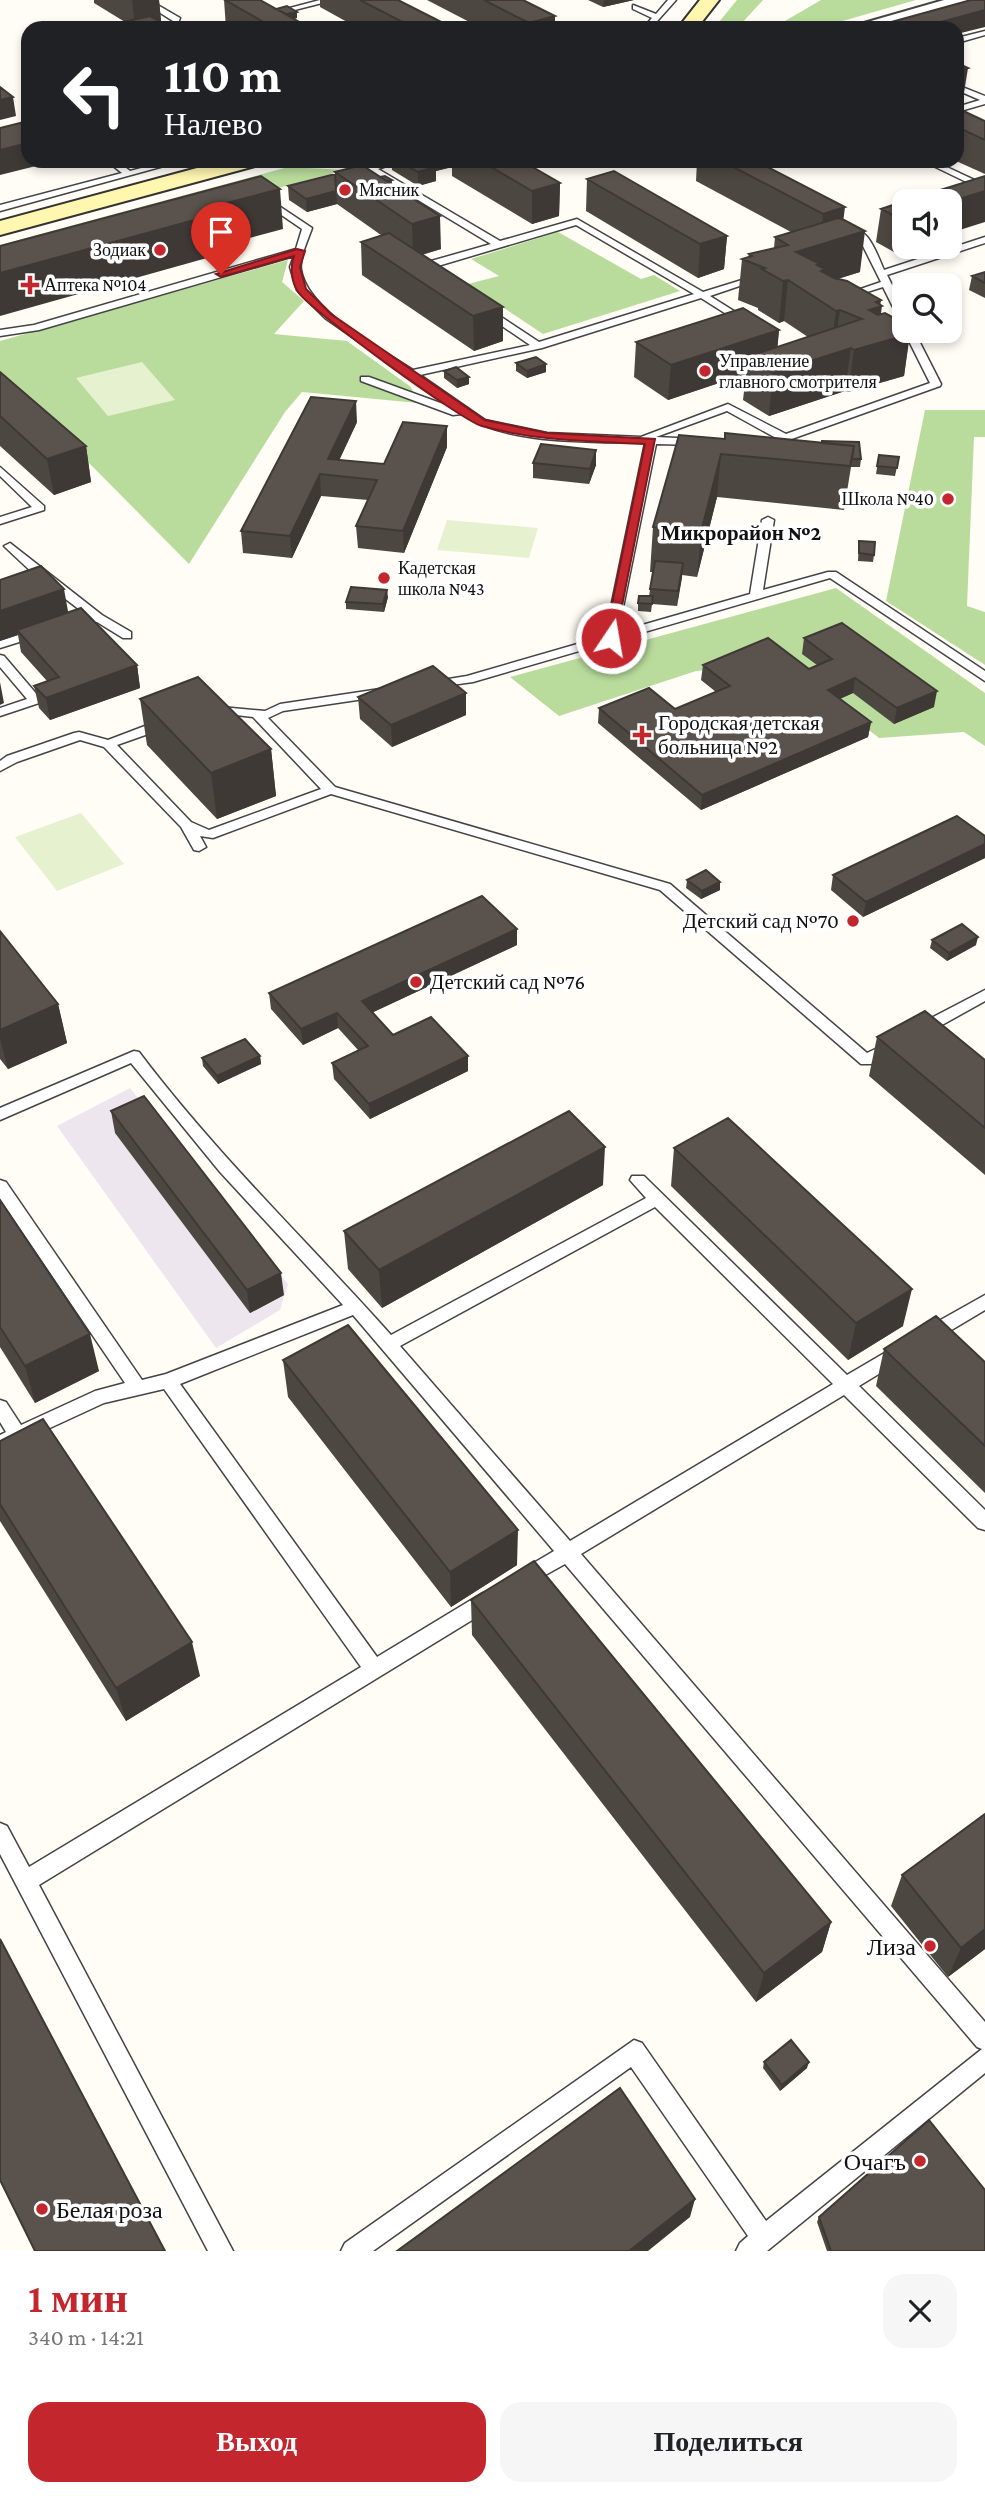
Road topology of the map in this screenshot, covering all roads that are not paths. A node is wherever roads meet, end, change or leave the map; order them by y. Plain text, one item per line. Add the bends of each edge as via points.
1 (144, 0) edge
2 (330, 0) edge
3 (657, 0) edge
4 (710, 0) edge
5 (962, 0) edge
6 (669, 3) edge
7 (636, 7) dead end
8 (260, 16) junction
9 (656, 17) junction
10 (176, 21) edge
11 (239, 21) edge
12 (269, 21) edge
13 (653, 21) edge
14 (693, 21) edge
15 (888, 21) edge
16 (985, 33) edge
17 (964, 39) edge
18 (964, 90) edge
19 (985, 100) edge
20 (964, 111) edge
21 (121, 168) edge
22 (152, 168) edge
23 (221, 168) edge
24 (370, 168) joint
25 (522, 168) edge
26 (941, 168) edge
27 (508, 172) edge
28 (129, 174) junction
29 (334, 178) edge
30 (985, 188) edge
31 (274, 194) edge
32 (985, 194) edge
33 (262, 198) junction
34 (973, 198) edge
35 (249, 201) edge
36 (0, 208) edge
37 (839, 223) edge
38 (0, 228) edge
39 (868, 238) junction
40 (985, 240) edge
41 (498, 244) junction
42 (854, 248) edge
43 (300, 251) junction
44 (776, 273) edge
45 (431, 274) edge
46 (884, 279) junction
47 (702, 295) junction
48 (892, 295) edge
49 (830, 301) edge
50 (474, 303) edge
51 (742, 320) edge
52 (0, 333) edge
53 (905, 343) edge
54 (916, 343) edge
55 (538, 346) junction
56 (920, 351) junction
57 (411, 374) junction
58 (365, 379) dead end
59 (482, 423) junction
60 (784, 438) junction
61 (636, 440) junction
62 (652, 441) junction
63 (705, 442) edge
64 (745, 442) edge
65 (0, 470) edge
66 (768, 520) dead end
67 (0, 521) edge
68 (10, 546) dead end
69 (41, 575) junction
70 (22, 581) edge
71 (756, 596) junction
72 (99, 618) junction
73 (67, 628) edge
74 (28, 635) edge
75 (127, 635) dead end
76 (611, 638) junction
77 (0, 645) edge
78 (0, 659) edge
79 (985, 677) edge
80 (415, 688) edge
81 (388, 692) edge
82 (205, 708) edge
83 (0, 712) edge
84 (257, 714) junction
85 (181, 717) edge
86 (109, 744) junction
87 (0, 767) edge
88 (330, 790) junction
89 (186, 825) junction
90 (199, 848) dead end
91 (985, 995) edge
92 (0, 1114) edge
93 (638, 1180) dead end
94 (0, 1186) edge
95 (657, 1199) junction
96 (985, 1301) edge
97 (356, 1307) junction
98 (389, 1344) junction
99 (168, 1381) junction
100 (846, 1385) junction
101 (138, 1388) junction
102 (0, 1407) edge
103 (18, 1435) junction
104 (0, 1443) edge
105 (985, 1522) edge
106 (568, 1553) junction
107 (374, 1669) junction
108 (0, 1833) edge
109 (25, 1881) junction
110 (985, 2039) edge
111 (985, 2059) edge
112 (756, 2244) edge
113 (221, 2251) edge
114 (353, 2251) edge

1 - 10 lane
2 - 8 lane
3 - 6 lane
4 - 14 main road
5 - 15 street
6 - 9 lane
7 - 9 lane
8 - 11 lane
8 - 12 lane
9 - 13 lane
16 - 17 lane
18 - 19 lane
19 - 20 lane
21 - 28 lane
22 - 28 lane
23 - 38 main road
24 - 29 lane
24 - 41 lane
25 - 27 lane
26 - 30 lane
28 - 36 lane
31 - 33 lane
32 - 34 lane
33 - 35 lane
33 - 43 lane via 307,228
37 - 39 lane
39 - 42 lane
39 - 46 lane
40 - 46 lane
41 - 45 lane via 421,267
41 - 47 lane via 577,222
43 - 52 lane via 35,328
43 - 57 lane via 295,267 302,290 328,316
44 - 47 lane
46 - 48 lane
46 - 49 lane
47 - 51 lane
47 - 55 lane
50 - 55 lane
53 - 56 lane
54 - 56 lane
55 - 57 lane
56 - 60 lane via 936,384
57 - 59 lane
58 - 59 lane
59 - 61 lane via 547,436
60 - 61 lane via 727,407
60 - 64 lane via 772,443
61 - 62 lane
62 - 63 lane
62 - 76 lane
65 - 67 lane via 40,508
66 - 71 lane
68 - 69 lane
69 - 70 lane
69 - 72 lane
71 - 76 lane
71 - 79 lane via 832,574
72 - 73 lane
72 - 75 lane
74 - 77 lane
76 - 80 lane via 470,680
78 - 83 lane via 34,700
81 - 84 lane
82 - 84 lane
84 - 88 lane
85 - 86 lane
86 - 87 lane via 79,736
86 - 89 lane
88 - 89 lane via 208,835
88 - 91 lane via 665,887 866,1060 932,1030
89 - 90 lane
92 - 97 lane via 134,1056 228,1168
93 - 95 lane
94 - 101 lane
95 - 98 lane
95 - 100 lane
96 - 100 lane
97 - 98 lane
97 - 99 lane
98 - 106 lane
99 - 101 lane
99 - 107 lane
100 - 105 lane
100 - 106 lane
101 - 103 lane via 101,1396
102 - 103 lane
103 - 104 lane
106 - 107 lane
106 - 110 lane
107 - 109 lane
108 - 109 lane
109 - 113 lane
111 - 112 lane
112 - 114 lane via 634,2051

